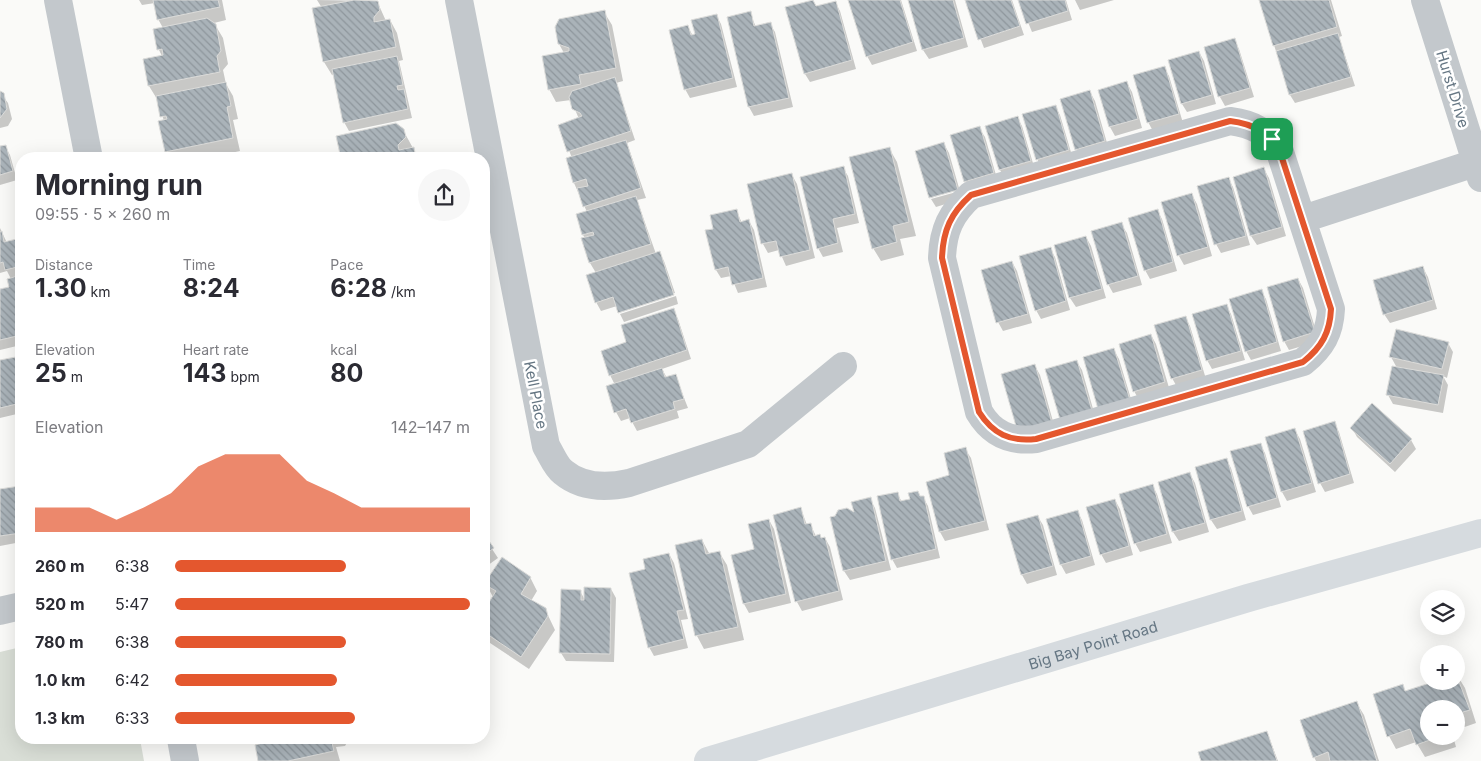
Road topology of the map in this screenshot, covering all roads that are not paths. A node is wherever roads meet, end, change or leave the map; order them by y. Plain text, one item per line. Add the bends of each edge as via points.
1 (58, 0) edge
2 (460, 0) edge
3 (1425, 0) edge
4 (88, 152) edge
5 (489, 152) edge
6 (490, 156) edge
7 (1479, 167) edge
8 (1303, 218) junction
9 (842, 366) dead end
10 (1481, 533) edge
11 (15, 607) edge
12 (0, 611) edge
13 (181, 744) edge
14 (185, 761) edge
15 (708, 761) edge

1 - 4 street
2 - 5 street, Kell Place
3 - 7 street, Hurst Drive
6 - 9 street, Kell Place via 546,446 561,472 583,484 609,487 748,444
7 - 8 street
8 - 8 street via 1280,152 1272,139 1260,129 1230,121 971,195 948,222 942,240 942,258 979,412 986,424 1009,438 1022,441 1036,439 1303,362 1324,339 1331,309
10 - 15 main road, Big Bay Point Road via 1248,598
11 - 12 street
13 - 14 street

